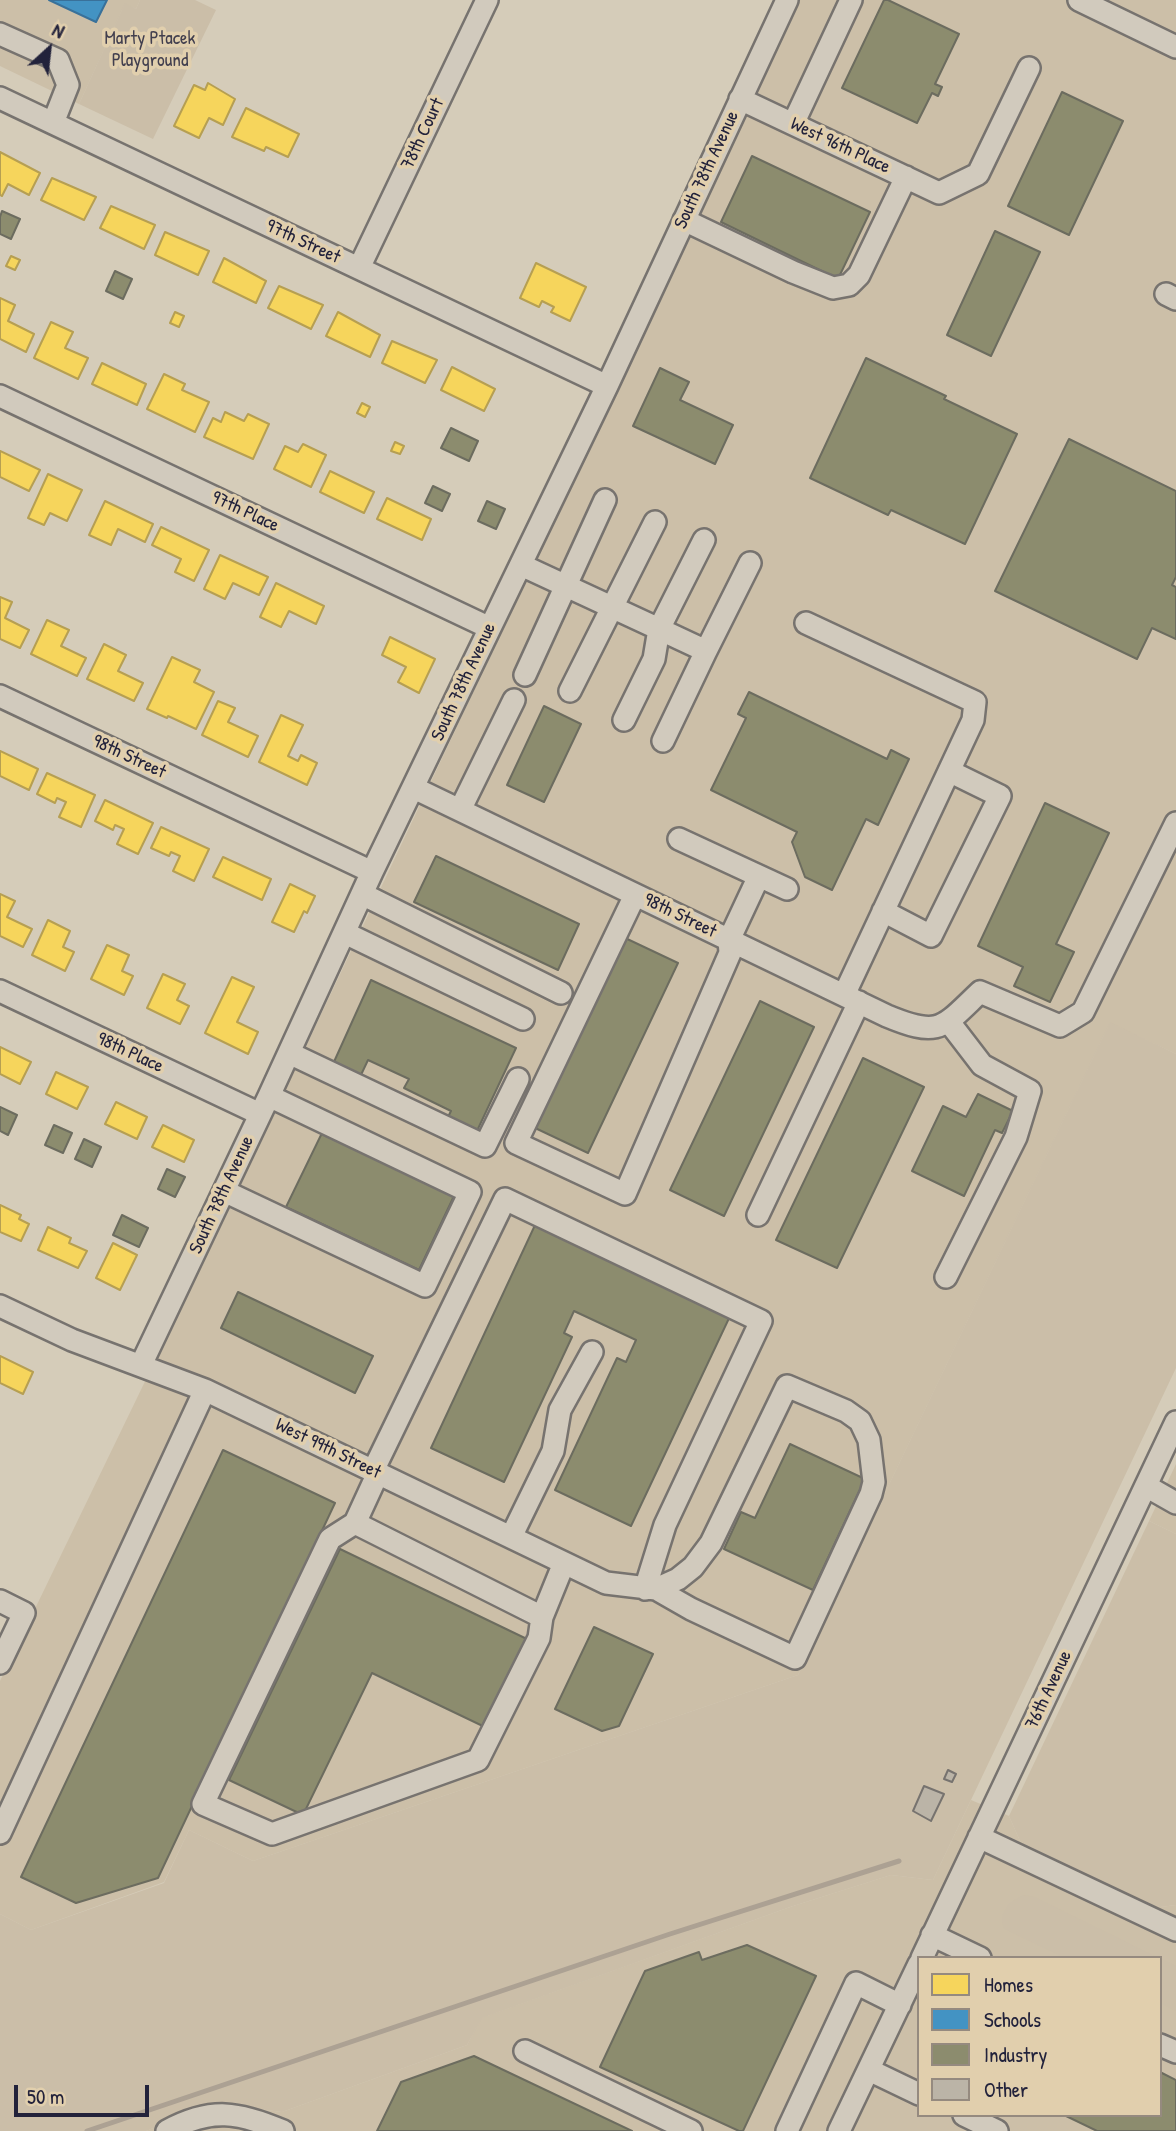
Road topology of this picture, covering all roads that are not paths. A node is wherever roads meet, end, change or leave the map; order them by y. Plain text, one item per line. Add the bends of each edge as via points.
1 (487, 0) edge
2 (787, 0) edge
3 (851, 0) edge
4 (1079, 0) edge
5 (0, 34) edge
6 (1176, 47) edge
7 (1030, 68) dead end
8 (0, 98) edge
9 (740, 99) junction
10 (53, 123) junction
11 (793, 124) junction
12 (906, 177) junction
13 (684, 220) junction
14 (359, 268) junction
15 (607, 386) junction
16 (0, 396) edge
17 (605, 500) dead end
18 (655, 522) dead end
19 (704, 540) dead end
20 (750, 563) dead end
21 (520, 565) junction
22 (566, 586) junction
23 (612, 608) junction
24 (806, 623) dead end
25 (490, 628) junction
26 (659, 629) junction
27 (706, 651) junction
28 (525, 675) dead end
29 (570, 691) dead end
30 (0, 696) edge
31 (514, 700) dead end
32 (624, 720) dead end
33 (663, 741) dead end
34 (949, 771) junction
35 (414, 788) junction
36 (460, 810) junction
37 (1176, 823) edge
38 (678, 839) dead end
39 (372, 872) junction
40 (760, 876) junction
41 (786, 889) dead end
42 (362, 894) junction
43 (635, 895) junction
44 (883, 911) junction
45 (345, 933) junction
46 (729, 940) junction
47 (0, 991) edge
48 (561, 993) dead end
49 (851, 999) junction
50 (523, 1019) dead end
51 (949, 1022) junction
52 (289, 1053) junction
53 (518, 1079) dead end
54 (265, 1105) junction
55 (224, 1191) junction
56 (758, 1215) dead end
57 (946, 1278) dead end
58 (0, 1306) edge
59 (592, 1352) dead end
60 (141, 1365) junction
61 (205, 1390) junction
62 (1176, 1422) edge
63 (375, 1472) junction
64 (1146, 1486) junction
65 (1176, 1503) edge
66 (355, 1523) junction
67 (511, 1537) junction
68 (564, 1563) junction
69 (650, 1589) junction
70 (0, 1601) edge
71 (542, 1617) junction
72 (0, 1663) edge
73 (0, 1833) edge
74 (979, 1837) junction
75 (1176, 1930) edge
76 (932, 1935) junction
77 (923, 1956) edge
78 (976, 1956) edge
79 (917, 1968) edge
80 (900, 2005) junction
81 (525, 2051) dead end
82 (869, 2070) junction
83 (917, 2093) edge
84 (968, 2117) edge
85 (167, 2131) edge
86 (283, 2131) edge
87 (691, 2131) edge
88 (787, 2131) edge
89 (839, 2131) edge
90 (997, 2131) edge

1 - 14 street, 78th Court
2 - 9 street, South 78th Avenue
3 - 11 street
4 - 6 street
5 - 10 street via 58,60 68,85
7 - 12 street, West 96th Place via 978,174 939,193
8 - 10 street, 97th Street
9 - 11 street, West 96th Place
9 - 13 street, South 78th Avenue
10 - 14 street, 97th Street
11 - 12 street, West 96th Place
12 - 13 street via 859,275 849,285 833,288
13 - 15 street, South 78th Avenue
14 - 15 street, 97th Street
15 - 21 street, South 78th Avenue
16 - 25 street, 97th Place
17 - 22 street
18 - 23 street
19 - 26 street
20 - 27 street
21 - 22 street
21 - 25 street, South 78th Avenue
22 - 23 street
22 - 28 street
23 - 26 street
23 - 29 street
24 - 34 street via 975,702 973,720
25 - 35 street, South 78th Avenue
26 - 27 street
26 - 32 street via 654,659
27 - 33 street
30 - 39 street, 98th Street
31 - 36 street
34 - 44 street
34 - 44 street via 1000,796 931,936
35 - 36 street, 98th Street
35 - 39 street, South 78th Avenue
36 - 43 street, 98th Street
37 - 51 street via 1083,1012 1060,1026 980,992
38 - 40 street
39 - 42 street, South 78th Avenue
40 - 41 street
40 - 46 street
42 - 45 street, South 78th Avenue
42 - 48 street
43 - 46 street, 98th Street
43 - 46 street via 516,1143 625,1194 730,953
44 - 49 street
45 - 50 street
45 - 52 street, South 78th Avenue
46 - 49 street, 98th Street
47 - 54 street, 98th Place
49 - 51 street, 98th Street via 925,1029
49 - 56 street
51 - 57 street via 982,1065 1031,1091 1016,1137
52 - 53 street via 485,1146
52 - 54 street, South 78th Avenue
54 - 55 street, South 78th Avenue
54 - 55 street, 98th Place via 470,1192 425,1286
55 - 60 street, South 78th Avenue
58 - 60 street, West 99th Street via 72,1340
59 - 67 street via 560,1410 553,1451
60 - 61 street, West 99th Street
61 - 63 street, West 99th Street
61 - 73 street
62 - 64 street, 76th Avenue
63 - 66 street
63 - 67 street, West 99th Street
63 - 69 street via 505,1199 761,1321 665,1525
64 - 65 street
64 - 74 street, 76th Avenue
66 - 71 street
66 - 71 street via 330,1539 203,1804 272,1834 478,1760 539,1638
67 - 68 street, West 99th Street
68 - 69 street, West 99th Street via 606,1583
68 - 71 street
69 - 69 street via 796,1658 874,1482 869,1440 860,1421 788,1386 711,1543 678,1579
70 - 72 street via 24,1613
74 - 75 street
74 - 76 street, 76th Avenue
76 - 77 street, 76th Avenue
76 - 78 street
79 - 80 street
80 - 82 street
80 - 88 street via 856,1983
81 - 87 street
82 - 83 street
82 - 89 street
84 - 90 street
85 - 86 street via 205,2116 236,2115

